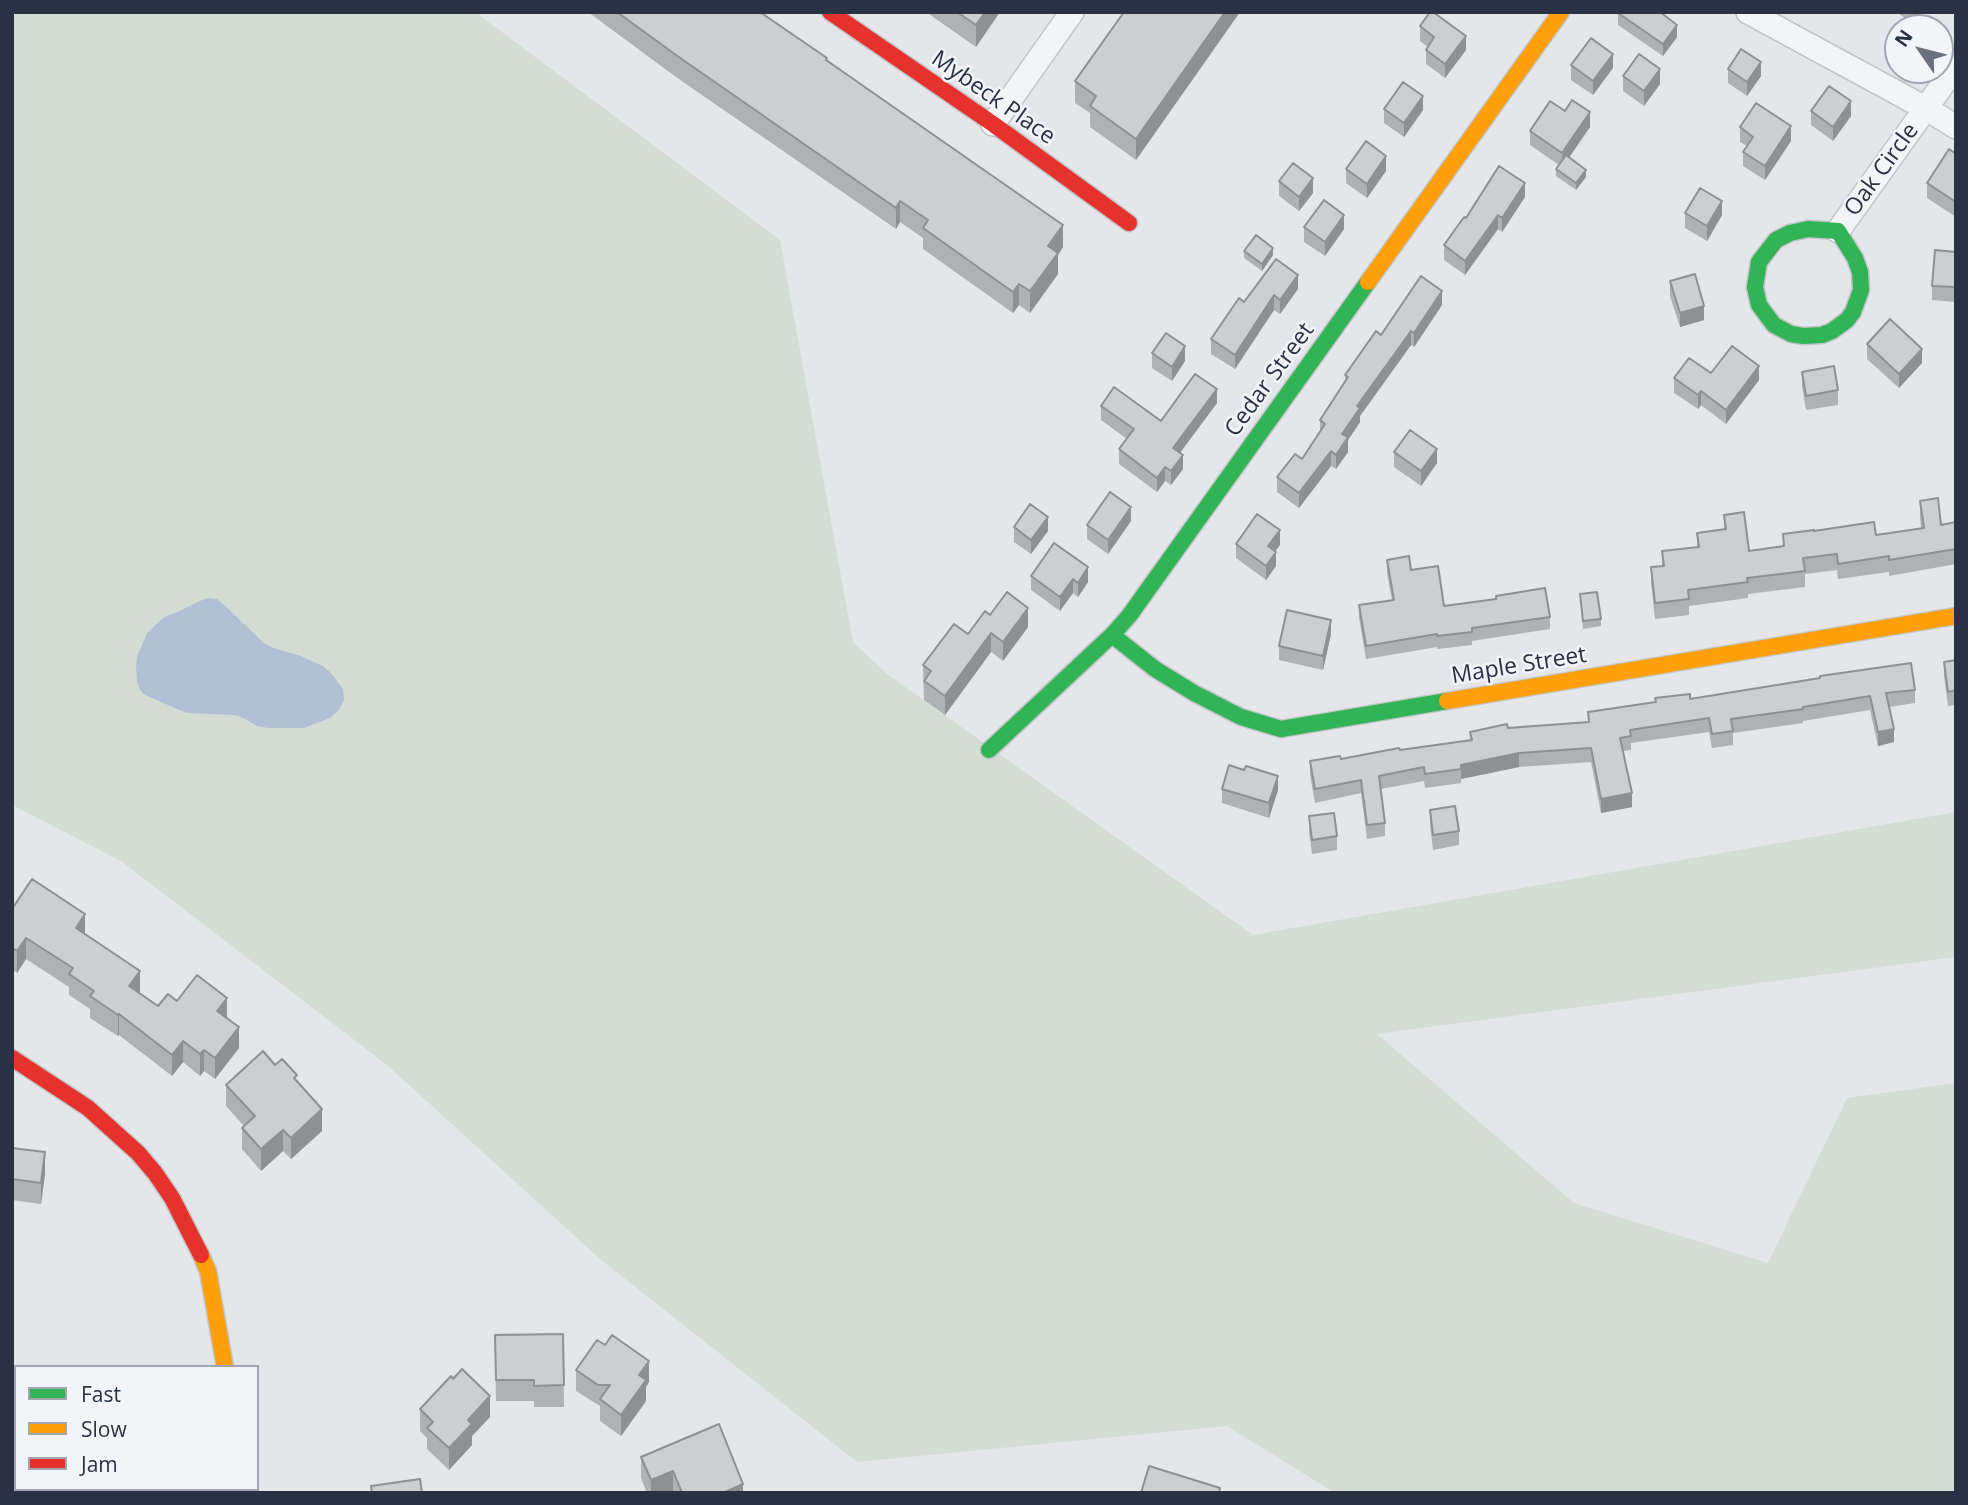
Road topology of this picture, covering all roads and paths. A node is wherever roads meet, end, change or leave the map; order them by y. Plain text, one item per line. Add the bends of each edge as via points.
1 (830, 12) edge
2 (1072, 12) edge
3 (1561, 12) edge
4 (1748, 12) edge
5 (1956, 66) edge
6 (1927, 108) junction
7 (993, 124) junction
8 (1956, 127) edge
9 (1129, 223) dead end
10 (1838, 231) junction
11 (1956, 616) edge
12 (1112, 635) junction
13 (989, 750) dead end
14 (12, 1058) edge
15 (225, 1365) edge

1 - 7 street, Mybeck Place
2 - 7 street
3 - 12 street, Cedar Street
4 - 6 street
5 - 6 street, Oak Circle
6 - 8 street
6 - 10 street, Oak Circle
7 - 9 street, Mybeck Place
10 - 10 street, Oak Circle via 1790,233 1776,240 1759,262 1755,286 1759,305 1774,325 1791,334 1822,335 1853,312 1861,290 1860,272
11 - 12 street, Maple Street via 1281,729 1241,717 1194,693
12 - 13 street, Cedar Street
14 - 15 street via 98,1116 155,1173 208,1271

